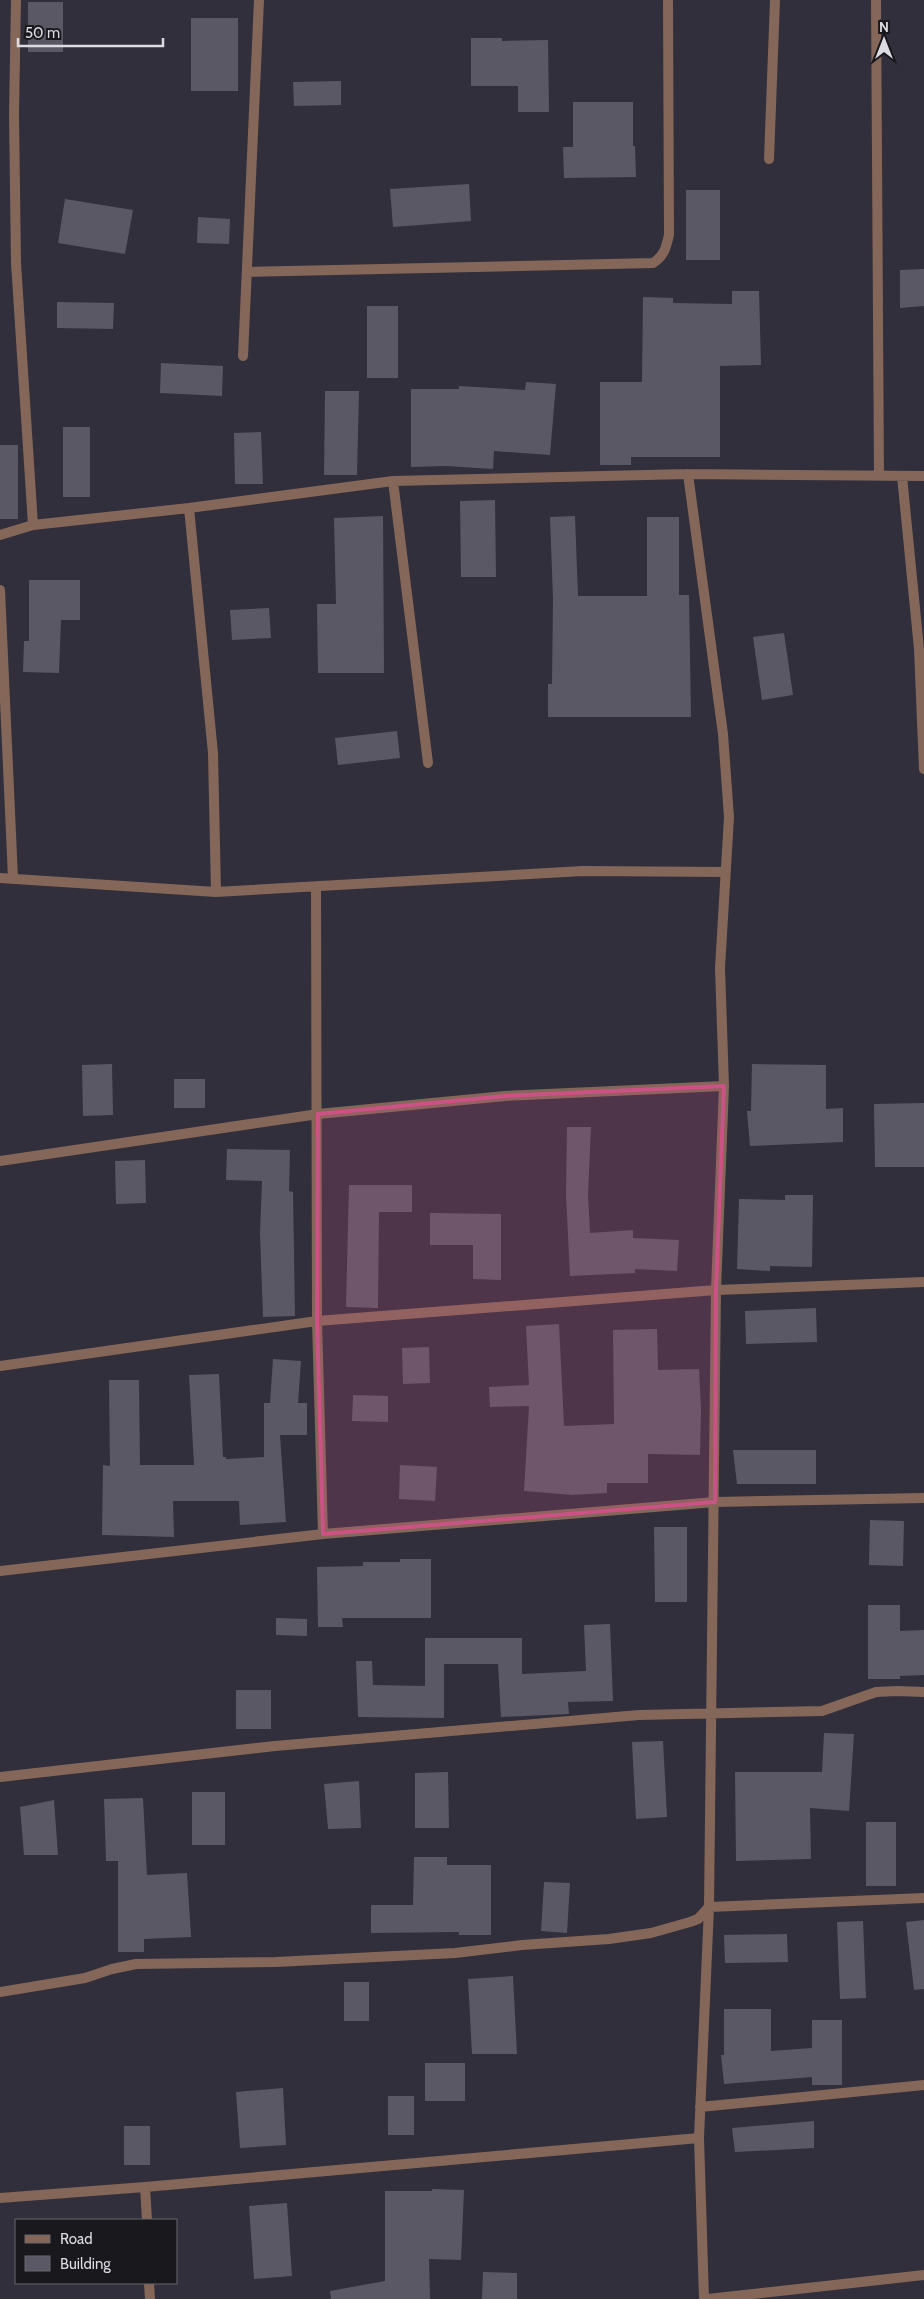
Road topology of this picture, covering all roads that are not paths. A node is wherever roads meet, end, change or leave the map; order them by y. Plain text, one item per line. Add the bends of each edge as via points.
1 (16, 0) edge
2 (259, 0) edge
3 (668, 0) edge
4 (775, 0) edge
5 (876, 0) edge
6 (769, 159) dead end
7 (247, 272) junction
8 (243, 356) dead end
9 (688, 474) junction
10 (879, 475) junction
11 (902, 476) junction
12 (924, 476) edge
13 (393, 480) junction
14 (189, 508) junction
15 (33, 525) junction
16 (0, 535) edge
17 (0, 590) edge
18 (428, 763) dead end
19 (924, 769) edge
20 (725, 872) junction
21 (0, 878) edge
22 (14, 878) junction
23 (316, 887) junction
24 (216, 892) junction
25 (724, 1086) junction
26 (318, 1114) junction
27 (0, 1161) edge
28 (924, 1282) edge
29 (716, 1290) junction
30 (317, 1321) junction
31 (0, 1366) edge
32 (924, 1498) edge
33 (715, 1502) junction
34 (323, 1534) junction
35 (0, 1571) edge
36 (924, 1692) edge
37 (711, 1712) junction
38 (0, 1777) edge
39 (924, 1898) edge
40 (710, 1907) junction
41 (0, 1992) edge
42 (924, 2085) edge
43 (700, 2107) junction
44 (699, 2138) junction
45 (146, 2187) junction
46 (0, 2198) edge
47 (147, 2219) edge
48 (924, 2274) edge
49 (149, 2284) edge
50 (150, 2299) edge
51 (704, 2299) edge
52 (708, 2299) edge

1 - 15 street via 16,263
2 - 7 street
3 - 7 street via 669,235 661,258 653,263
4 - 6 street
5 - 10 street
7 - 8 street
9 - 10 street
9 - 13 street
9 - 20 street via 723,734 729,816
10 - 11 street
11 - 12 street
11 - 19 street via 919,649
13 - 14 street
13 - 18 street
14 - 15 street
14 - 24 street via 213,753
15 - 16 street
17 - 22 street
20 - 23 street via 583,871
20 - 25 street via 720,968
21 - 22 street
22 - 24 street
23 - 24 street
23 - 26 street
25 - 26 street via 505,1096
25 - 29 street
26 - 27 street
26 - 30 street
28 - 29 street
29 - 30 street
29 - 33 street
30 - 31 street
30 - 34 street
32 - 33 street
33 - 34 street
33 - 37 street
34 - 35 street
36 - 37 street via 876,1692 822,1711
37 - 38 street via 639,1715 275,1746
37 - 40 street
39 - 40 street
40 - 41 street via 690,1922 652,1933 609,1939 455,1953 276,1962 136,1964 85,1978
40 - 43 street
42 - 43 street
43 - 44 street
44 - 45 street
44 - 51 street
45 - 46 street
45 - 47 street
48 - 52 street
49 - 50 street

